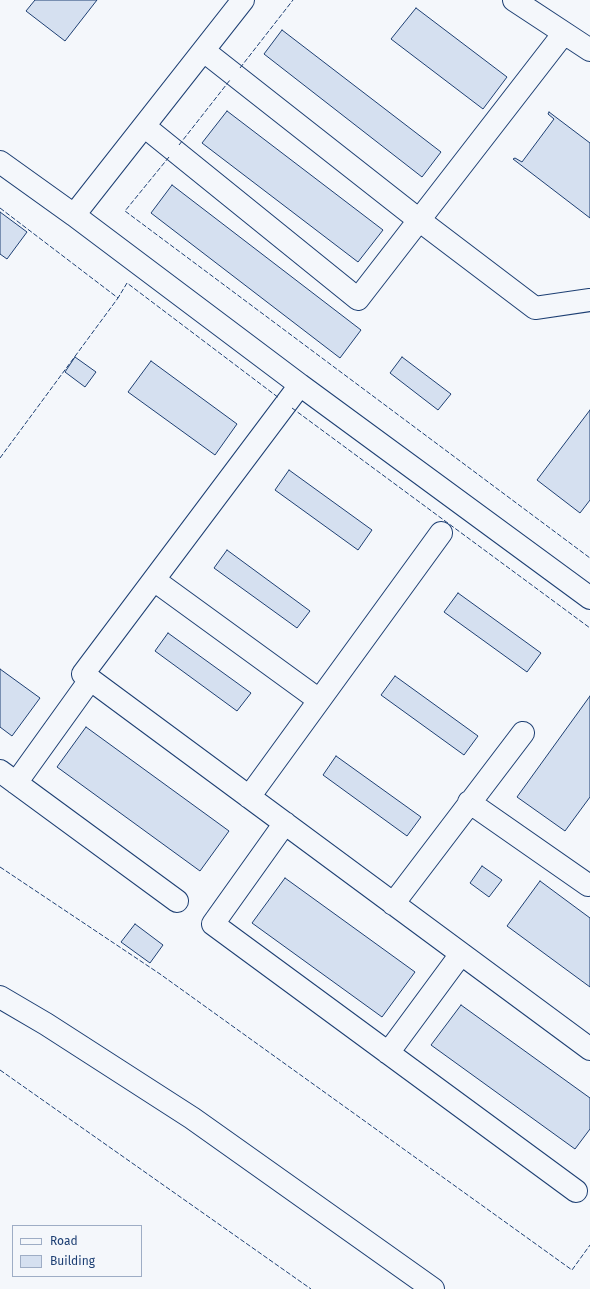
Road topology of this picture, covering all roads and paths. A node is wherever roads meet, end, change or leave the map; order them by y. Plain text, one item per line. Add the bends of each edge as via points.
1 (243, 0) edge
2 (514, 0) edge
3 (564, 33) junction
4 (204, 50) junction
5 (590, 50) edge
6 (144, 126) junction
7 (0, 162) edge
8 (74, 215) junction
9 (419, 220) junction
10 (590, 300) edge
11 (300, 385) junction
12 (441, 533) dead end
13 (154, 580) junction
14 (590, 598) edge
15 (90, 680) junction
16 (319, 700) junction
17 (523, 732) dead end
18 (8, 777) edge
19 (249, 797) junction
20 (469, 802) junction
21 (285, 823) junction
22 (588, 885) dead end
23 (177, 901) dead end
24 (393, 904) junction
25 (461, 954) junction
26 (0, 997) edge
27 (590, 1049) edge
28 (388, 1053) junction
29 (576, 1191) dead end
30 (433, 1289) edge

1 - 4 lane
2 - 3 lane
3 - 5 lane
3 - 9 lane
4 - 6 lane
4 - 9 lane
6 - 8 lane
6 - 9 lane via 358,299
7 - 8 lane
8 - 11 lane
9 - 10 lane via 535,308
11 - 13 lane
11 - 14 lane
12 - 16 lane
13 - 15 lane via 83,674
13 - 16 lane
15 - 18 lane
15 - 19 lane
16 - 19 lane
17 - 20 lane
18 - 23 lane
19 - 21 lane
20 - 22 lane
20 - 24 lane
21 - 24 lane
21 - 28 lane via 213,924
24 - 25 lane
25 - 27 lane
25 - 28 lane
26 - 30 lane via 192,1118
28 - 29 lane

